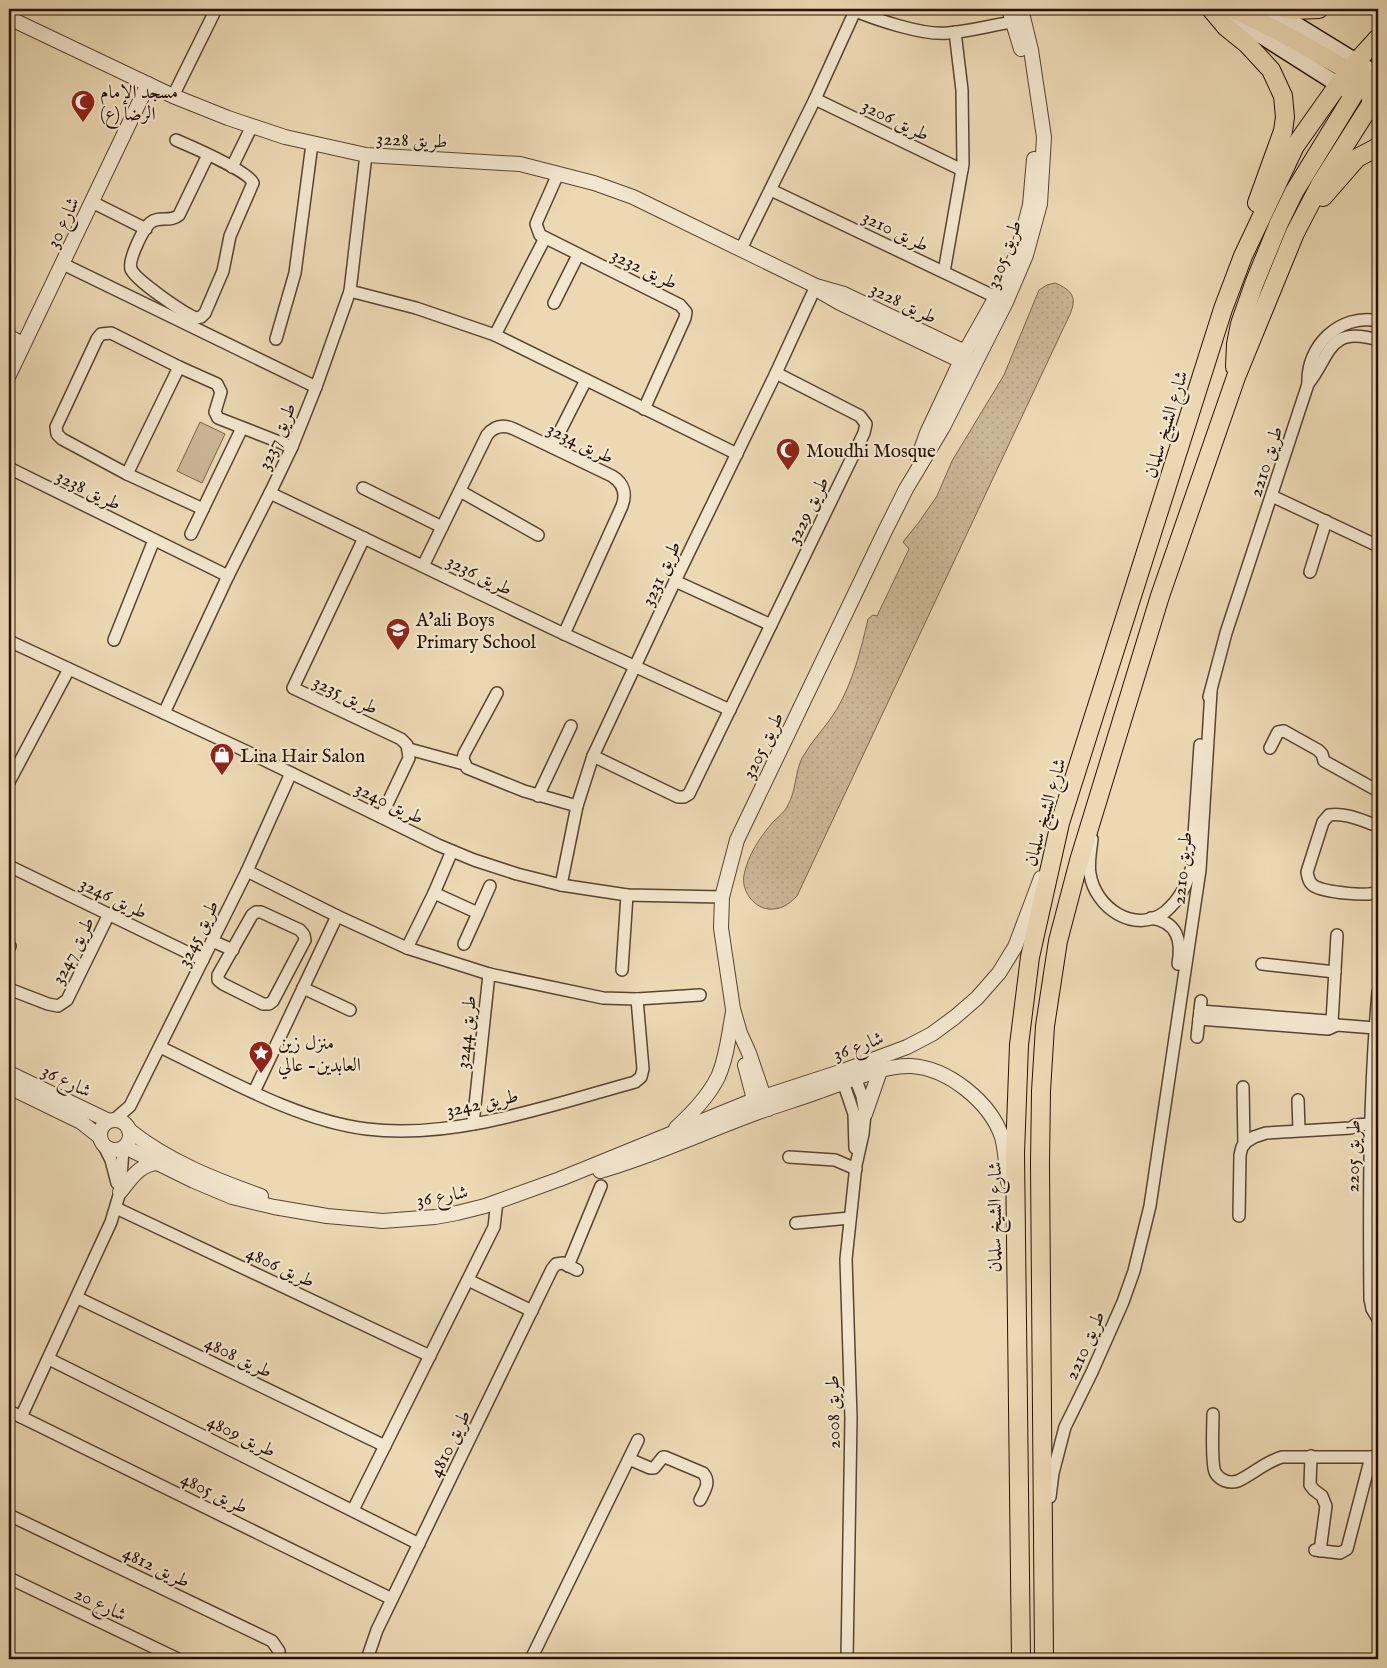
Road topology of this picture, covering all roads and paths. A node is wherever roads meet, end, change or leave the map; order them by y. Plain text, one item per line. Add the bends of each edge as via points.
1 (216, 9) edge
2 (1211, 9) edge
3 (1225, 9) edge
4 (1233, 9) edge
5 (1265, 9) edge
6 (1286, 9) edge
7 (1319, 9) edge
8 (853, 10) edge
9 (1017, 15) edge
10 (9, 18) edge
11 (955, 32) junction
12 (1378, 38) edge
13 (148, 84) junction
14 (1368, 84) edge
15 (173, 96) junction
16 (816, 99) junction
17 (252, 126) junction
18 (176, 140) dead end
19 (312, 144) junction
20 (1378, 147) edge
21 (208, 155) junction
22 (366, 155) junction
23 (232, 167) junction
24 (962, 170) junction
25 (558, 174) junction
26 (772, 190) junction
27 (92, 202) junction
28 (146, 229) junction
29 (1295, 233) junction
30 (545, 238) junction
31 (741, 249) junction
32 (578, 255) junction
33 (1243, 256) junction
34 (63, 264) junction
35 (944, 272) junction
36 (816, 286) junction
37 (350, 291) junction
38 (1001, 299) junction
39 (554, 304) dead end
40 (1378, 321) edge
41 (495, 335) junction
42 (9, 337) edge
43 (276, 339) dead end
44 (1378, 340) edge
45 (23, 344) junction
46 (980, 352) junction
47 (965, 358) junction
48 (179, 368) junction
49 (776, 373) junction
50 (9, 375) edge
51 (1236, 377) junction
52 (586, 380) junction
53 (1308, 384) junction
54 (316, 387) junction
55 (960, 392) junction
56 (644, 409) junction
57 (242, 428) junction
58 (292, 447) junction
59 (552, 447) junction
60 (737, 454) junction
61 (9, 468) edge
62 (127, 474) junction
63 (364, 488) dead end
64 (906, 490) junction
65 (460, 491) junction
66 (270, 493) junction
67 (1272, 496) junction
68 (203, 509) junction
69 (1326, 521) junction
70 (442, 527) junction
71 (191, 534) dead end
72 (538, 535) dead end
73 (364, 538) junction
74 (154, 540) junction
75 (1378, 546) edge
76 (423, 566) junction
77 (1310, 572) dead end
78 (228, 576) junction
79 (675, 581) junction
80 (771, 625) junction
81 (564, 634) junction
82 (114, 640) dead end
83 (9, 641) edge
84 (636, 666) junction
85 (69, 669) junction
86 (1211, 691) junction
87 (497, 693) dead end
88 (730, 710) junction
89 (164, 713) junction
90 (571, 726) dead end
91 (1270, 748) dead end
92 (409, 750) junction
93 (594, 756) junction
94 (13, 763) edge
95 (464, 764) junction
96 (291, 773) junction
97 (9, 782) edge
98 (1378, 791) edge
99 (1098, 795) junction
100 (538, 796) junction
101 (577, 806) junction
102 (381, 817) junction
103 (1060, 823) junction
104 (1378, 826) edge
105 (452, 851) junction
106 (9, 866) edge
107 (247, 871) junction
108 (561, 885) junction
109 (490, 886) dead end
110 (1378, 892) edge
111 (434, 893) junction
112 (627, 895) junction
113 (722, 897) junction
114 (478, 913) junction
115 (109, 914) junction
116 (337, 916) junction
117 (1151, 918) junction
118 (1337, 935) dead end
119 (212, 941) junction
120 (464, 944) dead end
121 (407, 948) junction
122 (233, 950) junction
123 (203, 960) junction
124 (1262, 964) dead end
125 (622, 970) dead end
126 (1335, 972) junction
127 (489, 974) junction
128 (303, 988) junction
129 (9, 989) edge
130 (1378, 992) edge
131 (700, 995) dead end
132 (637, 999) junction
133 (733, 1009) junction
134 (350, 1010) dead end
135 (1334, 1024) junction
136 (1375, 1028) junction
137 (1197, 1036) dead end
138 (160, 1047) junction
139 (1173, 1047) junction
140 (880, 1071) junction
141 (9, 1073) edge
142 (848, 1075) junction
143 (9, 1087) edge
144 (1243, 1087) dead end
145 (254, 1092) junction
146 (1298, 1100) dead end
147 (761, 1105) junction
148 (130, 1106) junction
149 (865, 1114) junction
150 (112, 1121) junction
151 (474, 1124) junction
152 (1370, 1127) junction
153 (129, 1129) junction
154 (1300, 1130) junction
155 (668, 1134) junction
156 (102, 1142) junction
157 (1244, 1145) junction
158 (124, 1148) junction
159 (789, 1157) dead end
160 (158, 1163) junction
161 (856, 1167) junction
162 (560, 1179) junction
163 (601, 1186) dead end
164 (120, 1192) junction
165 (1015, 1200) junction
166 (498, 1201) junction
167 (116, 1208) junction
168 (327, 1216) junction
169 (1239, 1216) dead end
170 (850, 1218) junction
171 (796, 1222) dead end
172 (468, 1280) junction
173 (78, 1298) junction
174 (532, 1310) junction
175 (1378, 1319) edge
176 (430, 1356) junction
177 (49, 1359) junction
178 (9, 1411) edge
179 (1213, 1414) dead end
180 (22, 1417) junction
181 (638, 1440) dead end
182 (385, 1446) junction
183 (1311, 1456) junction
184 (1375, 1457) edge
185 (629, 1459) junction
186 (700, 1500) dead end
187 (353, 1510) junction
188 (9, 1514) edge
189 (419, 1544) junction
190 (9, 1578) edge
191 (392, 1599) junction
192 (178, 1659) edge
193 (278, 1659) edge
194 (367, 1659) edge
195 (531, 1659) edge
196 (848, 1659) edge
197 (1021, 1659) edge
198 (1045, 1659) edge

1 - 15 street
2 - 33 main road via 1271,70 1285,105 1283,131 1262,186
3 - 14 main road via 1246,26
4 - 14 main road via 1282,33
5 - 14 main road via 1295,24
6 - 7 main road
8 - 11 street via 913,30 932,34
8 - 16 street
9 - 11 street
9 - 38 street, طريق 3205 via 1035,142 1030,205
10 - 13 street, طريق 3228
11 - 24 street via 962,90
12 - 14 main road, شارع الشيخ سلمان
13 - 15 street, طريق 3228
13 - 27 street, شارع 30
14 - 29 main road, شارع الشيخ سلمان
14 - 33 main road, شارع الشيخ سلمان via 1295,146
14 - 51 main road via 1294,192 1266,253 1239,329
15 - 17 street, طريق 3228
16 - 24 street, طريق 3206
16 - 26 street
17 - 19 street, طريق 3228
17 - 23 street
18 - 21 street
19 - 22 street, طريق 3228
19 - 43 street via 295,273
20 - 29 main road via 1349,165
21 - 23 street
21 - 28 street via 179,215 172,220 158,219
22 - 25 street, طريق 3228 via 520,164
22 - 37 street, طريق 3237
23 - 28 street via 253,182 230,236 223,271 201,317 194,317 160,295 132,271 131,260
24 - 35 street
25 - 30 street via 538,219 538,230
25 - 31 street, طريق 3228 via 633,198
26 - 31 street
26 - 35 street, طريق 3210
27 - 28 street
27 - 34 street, شارع 30
29 - 51 main road, شارع الشيخ سلمان
30 - 32 street, طريق 3232
30 - 41 street
31 - 36 street, طريق 3228
32 - 39 street
32 - 56 street, طريق 3232 via 685,309 685,318
33 - 103 main road, شارع الشيخ سلمان
34 - 45 street, شارع 30
34 - 54 street
35 - 38 street, طريق 3210
36 - 47 street, طريق 3228 via 844,294
36 - 49 street, طريق 3231
37 - 41 street via 416,308
37 - 54 street, طريق 3237
38 - 46 street, طريق 3205
38 - 47 street, طريق 3205
40 - 53 street via 1350,322 1326,336 1311,359
41 - 52 street
42 - 45 street
44 - 53 street via 1358,336 1338,341 1328,350
45 - 50 street, شارع 30
46 - 47 street via 975,358
46 - 55 street, طريق 3205
47 - 55 street
47 - 64 street, طريق 3205 via 926,433
48 - 57 street via 217,384 221,392 216,416
48 - 62 street
48 - 62 street via 111,333 104,333 97,339 56,427 57,434
49 - 60 street, طريق 3231
49 - 80 street, طريق 3229 via 860,416 866,427
51 - 99 main road, شارع الشيخ سلمان via 1160,596
52 - 56 street
52 - 59 street
53 - 67 street, طريق 2210
54 - 58 street, طريق 3237
55 - 64 street, طريق 3205
56 - 60 street
57 - 58 street
57 - 68 street
58 - 66 street, طريق 3237
59 - 65 street, طريق 3234 via 509,427 494,428
59 - 81 street, طريق 3234 via 612,476 624,494 622,506
60 - 79 street, طريق 3231
61 - 74 street, طريق 3238
62 - 68 street
63 - 70 street
64 - 113 street, طريق 3205 via 737,840
65 - 70 street, طريق 3234
65 - 72 street
66 - 73 street, طريق 3236
66 - 78 street, طريق 3237
67 - 69 street
67 - 86 street, طريق 2210 via 1226,633
68 - 71 street
69 - 75 street
69 - 77 street
70 - 76 street, طريق 3234
73 - 76 street, طريق 3236
73 - 92 street, طريق 3235 via 293,688 401,739
74 - 78 street, طريق 3238
74 - 82 street
76 - 81 street, طريق 3236
78 - 89 street, طريق 3237
79 - 80 street
79 - 84 street, طريق 3231
80 - 88 street, طريق 3229
81 - 84 street, طريق 3236
83 - 85 street, طريق 3240
84 - 88 street, طريق 3236
84 - 93 street, طريق 3231
85 - 89 street, طريق 3240
85 - 94 street
86 - 117 street, طريق 2210 via 1200,746 1192,866 1177,900 1163,913
86 - 139 street, طريق 2210 via 1200,870
87 - 95 street via 464,754
88 - 93 street, طريق 3229 via 689,794 684,797
89 - 96 street, طريق 3240
90 - 100 street
91 - 98 street via 1278,732 1284,731 1318,750 1324,761
92 - 95 street
92 - 102 street via 409,758
93 - 101 street, طريق 3231
94 - 97 street
95 - 100 street via 472,771
96 - 102 street, طريق 3240
96 - 107 street, طريق 3245
99 - 117 street, طريق 2210 via 1089,864 1095,892 1114,913 1132,919
99 - 198 main road, شارع الشيخ سلمان via 1058,941 1045,1026 1040,1164
100 - 101 street
101 - 108 street, طريق 3231
102 - 105 street, طريق 3240
103 - 142 street, شارع 36 via 1015,947 999,973 977,998 932,1034
103 - 165 main road, شارع الشيخ سلمان via 1030,957 1019,1045
104 - 110 street via 1330,814 1323,822 1307,872 1311,884 1319,888 1369,895
105 - 108 street, طريق 3240
105 - 111 street
106 - 115 street, طريق 3246
107 - 116 street
107 - 119 street, طريق 3245
108 - 112 street, طريق 3240
109 - 114 street
111 - 114 street
111 - 121 street
112 - 113 street, طريق 3240
112 - 125 street
113 - 133 street, طريق 3205 via 721,928
114 - 120 street
115 - 123 street, طريق 3246
115 - 129 street, طريق 3247 via 67,1000 58,1006
116 - 121 street
116 - 128 street
117 - 139 street, طريق 2210 via 1170,927 1180,946 1169,1026
118 - 126 street
119 - 122 street
119 - 123 street, طريق 3245
121 - 127 street
122 - 122 street via 218,980 263,1004 269,1004 305,940 300,930 256,912
123 - 138 street, طريق 3245
124 - 126 street
126 - 135 street
127 - 132 street via 603,998
127 - 151 street, طريق 3244
128 - 134 street
128 - 145 street
130 - 136 street, طريق 2205
131 - 132 street
132 - 151 street, طريق 3242 via 643,1069 635,1082
133 - 147 street, طريق 3205 via 749,1052
133 - 155 street via 718,1077 688,1117
135 - 136 street
135 - 137 street via 1328,1029 1229,1018 1200,1010
136 - 152 street, طريق 2205
138 - 145 street, طريق 3242
138 - 148 street, طريق 3245
139 - 198 street, طريق 2210 via 1150,1206 1134,1271 1106,1341 1065,1427 1053,1473 1050,1488 1050,1626
140 - 142 street, شارع 36
140 - 149 street
140 - 165 street, شارع 36 via 913,1066 936,1072 967,1090 984,1105 1001,1136 1009,1187
141 - 150 street, شارع 36
142 - 147 street, شارع 36
142 - 149 street, طريق 2008 via 862,1096
142 - 161 street, طريق 2008 via 854,1114
143 - 156 street, شارع 36 via 81,1122
144 - 157 street
145 - 151 street, طريق 3242 via 330,1122 367,1129 408,1131
146 - 154 street
147 - 155 street, شارع 36
147 - 162 street, شارع 36 via 640,1159
148 - 150 street, طريق 3245
148 - 153 street, طريق 3245
149 - 161 street, طريق 2008
150 - 153 street via 122,1122
150 - 156 street via 102,1128
152 - 154 street via 1358,1131 1352,1128
152 - 175 street, طريق 2205 via 1370,1298
153 - 158 street via 130,1140
153 - 168 street, شارع 36 via 168,1156 235,1187
154 - 157 street via 1266,1133
155 - 162 street, شارع 36
156 - 158 street via 113,1150
156 - 164 street
157 - 169 street via 1240,1155
158 - 160 street, شارع 36
158 - 164 street
159 - 161 street via 835,1160
160 - 164 street via 138,1170
160 - 168 street, شارع 36 via 232,1197
161 - 170 street, طريق 2008
162 - 166 street, شارع 36
163 - 174 street, طريق 4810 via 573,1268 560,1263 554,1266
164 - 167 street
165 - 197 main road, شارع الشيخ سلمان
166 - 168 street, شارع 36 via 457,1213 410,1220
166 - 172 street via 494,1227
167 - 173 street
167 - 176 street, طريق 4806
170 - 171 street
170 - 196 street, طريق 2008 via 846,1259 850,1418
172 - 174 street
172 - 176 street
173 - 177 street
173 - 182 street, طريق 4808
174 - 189 street, طريق 4810
176 - 182 street
177 - 180 street
177 - 187 street, طريق 4809
178 - 180 street, طريق 4805
179 - 183 street via 1214,1467 1222,1480 1238,1481 1274,1459
180 - 191 street, طريق 4805
181 - 185 street
182 - 187 street
183 - 184 street
183 - 184 street via 1310,1485 1322,1496 1326,1506 1317,1550 1340,1553 1347,1549
185 - 186 street via 654,1468 665,1456 703,1473 708,1483
185 - 195 street
187 - 189 street, طريق 4809
188 - 193 street, طريق 4812 via 272,1641 278,1651
189 - 191 street, طريق 4810
190 - 192 street, شارع 20
191 - 194 street, طريق 4810

